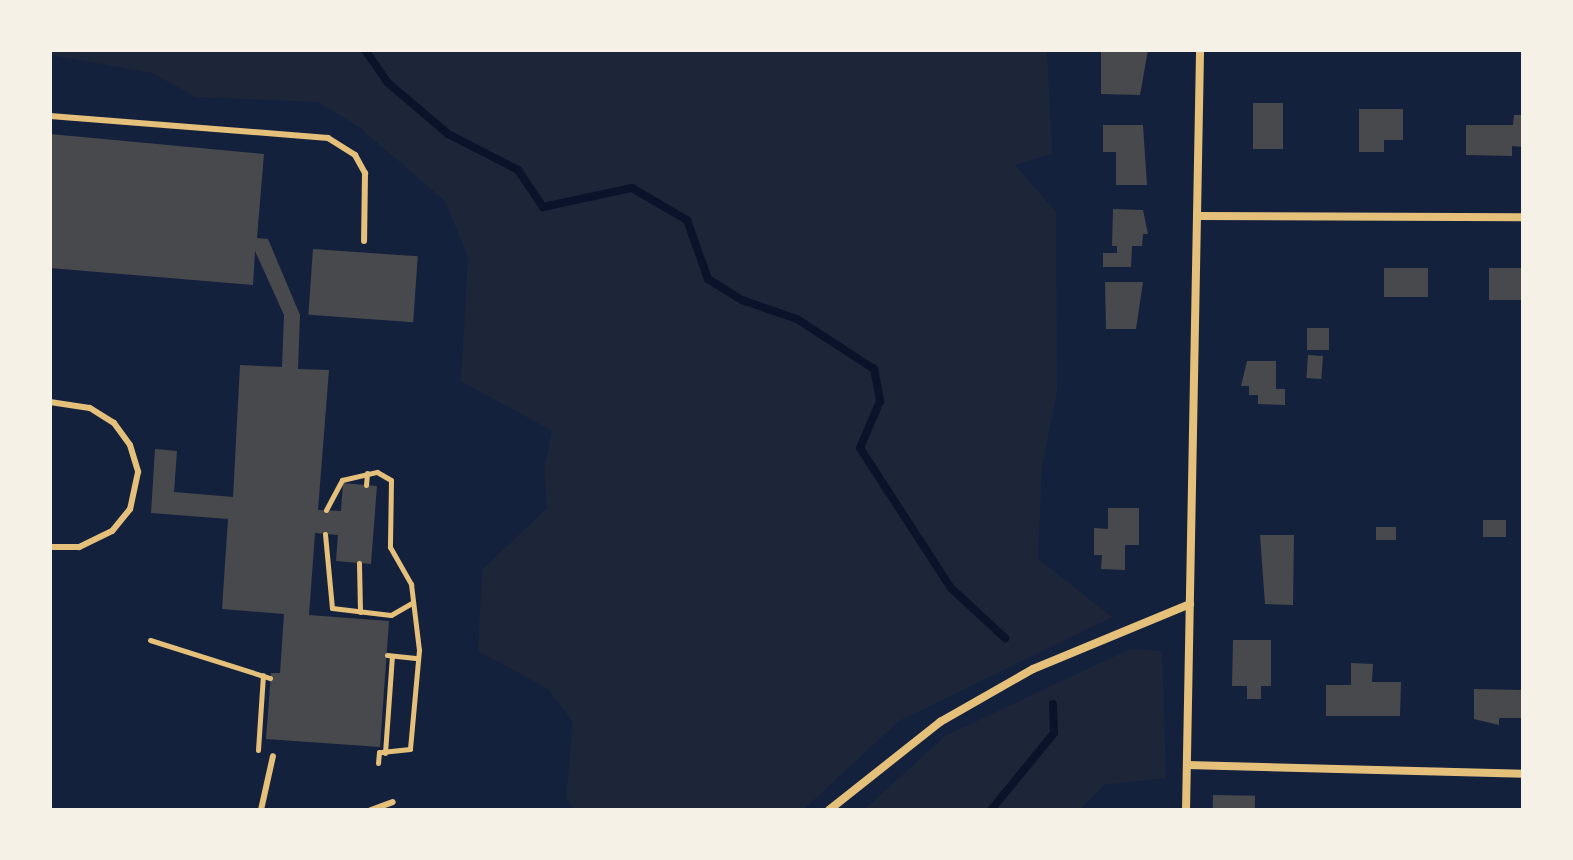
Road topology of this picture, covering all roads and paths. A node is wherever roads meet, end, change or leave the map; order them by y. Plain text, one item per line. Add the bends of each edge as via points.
1 (1200, 50) edge
2 (50, 116) edge
3 (1197, 216) junction
4 (1523, 217) edge
5 (364, 241) dead end
6 (50, 402) edge
7 (367, 473) junction
8 (366, 485) dead end
9 (326, 510) dead end
10 (325, 534) dead end
11 (50, 547) edge
12 (359, 563) dead end
13 (412, 603) junction
14 (1190, 604) junction
15 (360, 612) junction
16 (150, 640) dead end
17 (418, 658) junction
18 (258, 750) dead end
19 (385, 753) junction
20 (273, 756) dead end
21 (378, 763) dead end
22 (1187, 765) junction
23 (1523, 774) edge
24 (393, 802) dead end
25 (261, 810) edge
26 (371, 810) edge
27 (829, 810) edge
28 (1186, 810) edge

1 - 3 street
2 - 5 lane via 328,138 347,148 365,173
3 - 4 street
3 - 14 street
6 - 11 lane via 90,408 114,423 130,445 138,472 130,509 112,531 88,544
7 - 8 path
7 - 9 path via 342,480
7 - 13 path via 391,480 390,544 408,577
10 - 15 path via 330,606
12 - 15 path
13 - 15 path via 391,615
13 - 17 path
14 - 22 street
14 - 27 street via 1033,669 940,722
16 - 18 path via 267,676
17 - 19 path via 410,749
17 - 19 path via 390,656
19 - 21 path via 379,752
20 - 25 lane
22 - 23 street
22 - 28 street
24 - 26 lane

